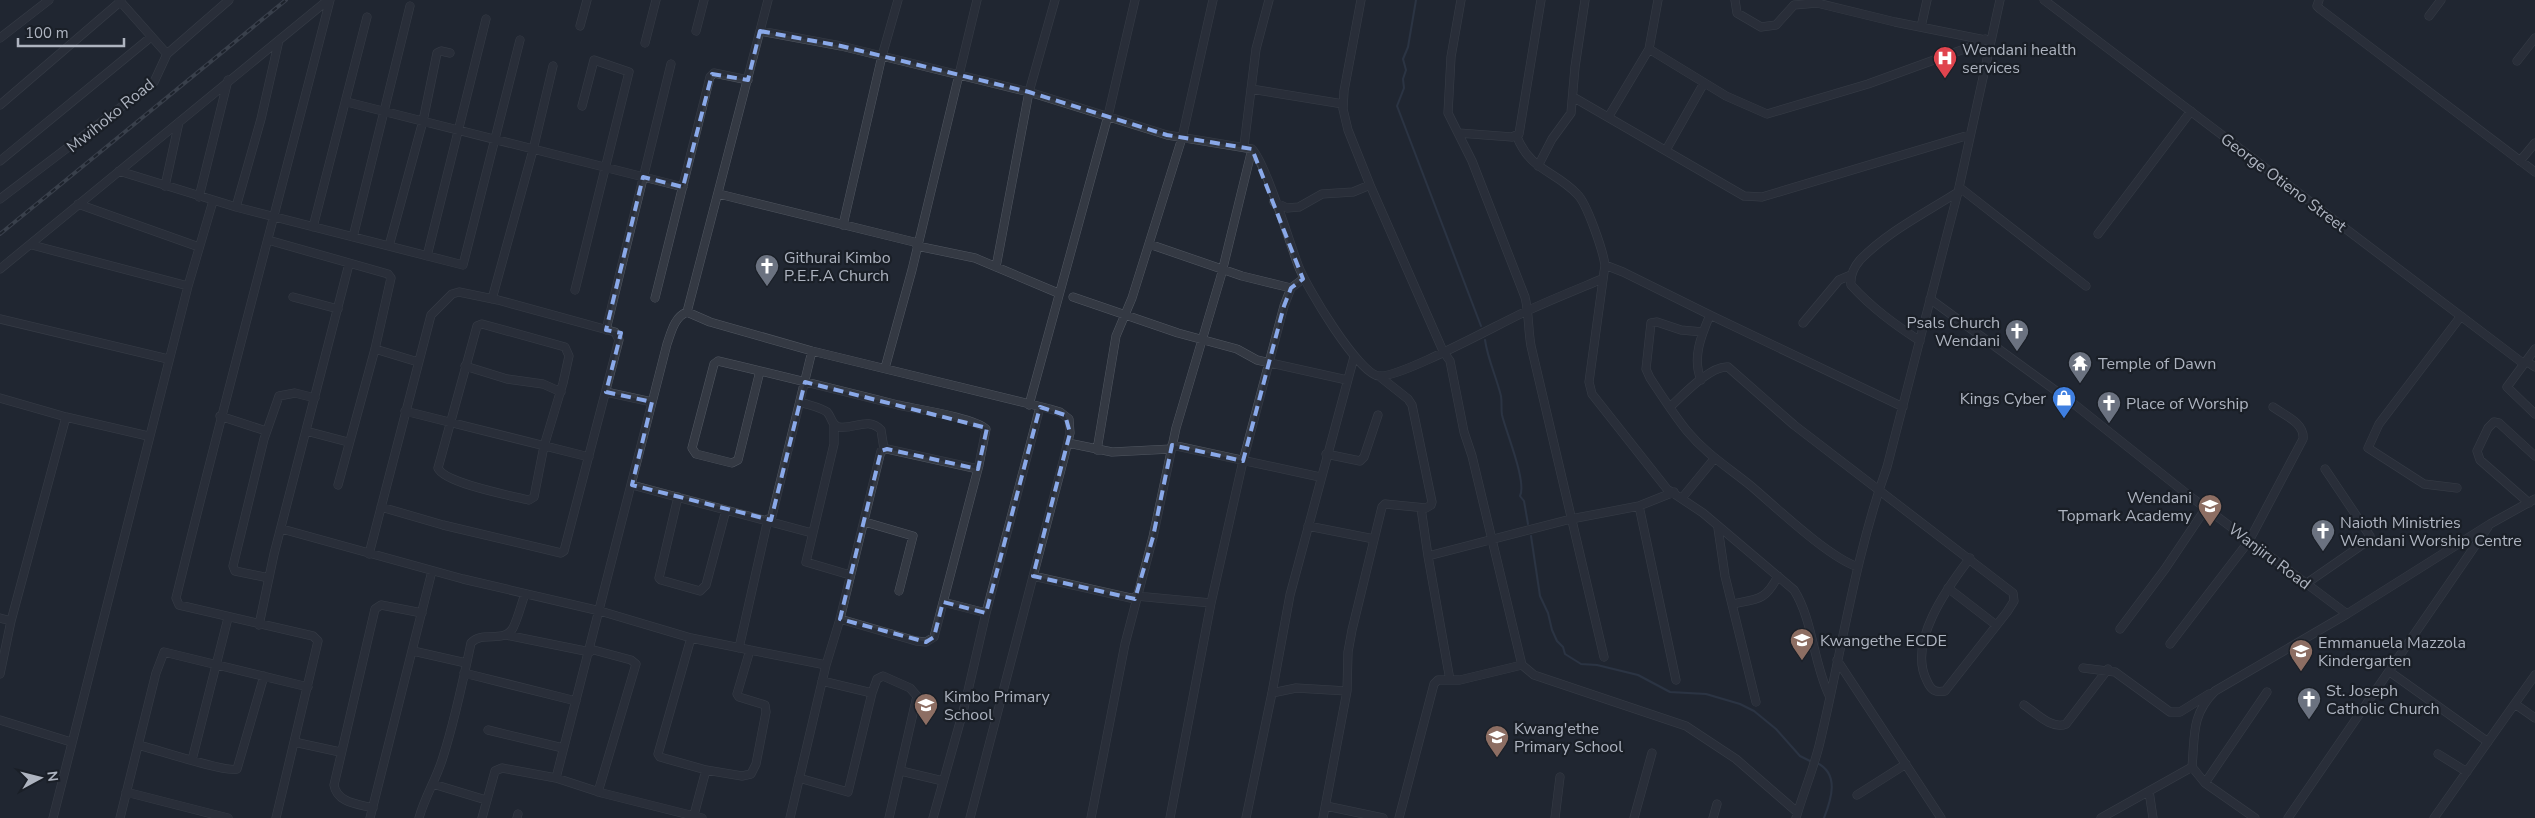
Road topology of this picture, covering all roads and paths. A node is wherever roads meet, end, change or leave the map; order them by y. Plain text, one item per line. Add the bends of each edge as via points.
1 (49, 0) edge
2 (132, 0) edge
3 (229, 0) edge
4 (329, 0) edge
5 (587, 0) edge
6 (656, 0) edge
7 (704, 0) edge
8 (768, 0) edge
9 (898, 0) edge
10 (977, 0) edge
11 (1055, 0) edge
12 (1135, 0) edge
13 (1213, 0) edge
14 (1269, 0) edge
15 (1361, 0) edge
16 (1462, 0) edge
17 (1541, 0) edge
18 (1585, 0) edge
19 (1658, 0) edge
20 (1735, 0) edge
21 (1927, 0) edge
22 (2000, 0) edge
23 (2045, 0) edge
24 (2319, 0) edge
25 (2441, 0) edge
26 (122, 2) edge
27 (1795, 2) edge
28 (410, 6) dead end
29 (2429, 16) dead end
30 (367, 17) dead end
31 (486, 19) dead end
32 (580, 26) dead end
33 (1921, 27) junction
34 (696, 31) dead end
35 (760, 31) junction
36 (152, 37) junction
37 (0, 38) edge
38 (2535, 38) edge
39 (279, 40) junction
40 (520, 40) dead end
41 (1987, 40) junction
42 (645, 43) dead end
43 (1649, 49) junction
44 (450, 52) dead end
45 (167, 54) junction
46 (882, 56) junction
47 (2518, 61) dead end
48 (671, 64) dead end
49 (553, 66) dead end
50 (957, 76) junction
51 (228, 80) junction
52 (748, 80) junction
53 (1704, 83) junction
54 (1251, 90) junction
55 (1029, 92) junction
56 (1573, 97) junction
57 (2, 101) edge
58 (347, 102) junction
59 (1343, 104) junction
60 (582, 106) dead end
61 (2191, 111) junction
62 (385, 112) junction
63 (1108, 116) junction
64 (1609, 116) junction
65 (422, 121) junction
66 (178, 122) junction
67 (458, 131) junction
68 (1459, 133) junction
69 (1969, 135) junction
70 (1517, 136) junction
71 (1182, 138) junction
72 (495, 140) junction
73 (2535, 143) edge
74 (1248, 148) junction
75 (533, 150) junction
76 (1666, 150) junction
77 (0, 161) edge
78 (2520, 161) junction
79 (1538, 166) junction
80 (606, 168) junction
81 (119, 171) junction
82 (2535, 172) edge
83 (643, 177) junction
84 (1370, 185) junction
85 (165, 186) junction
86 (683, 186) junction
87 (1958, 189) junction
88 (0, 190) edge
89 (9, 192) junction
90 (719, 194) junction
91 (199, 197) junction
92 (0, 199) edge
93 (213, 201) junction
94 (1274, 202) junction
95 (78, 204) junction
96 (236, 207) junction
97 (275, 218) junction
98 (843, 225) junction
99 (312, 227) junction
100 (2098, 234) dead end
101 (353, 237) junction
102 (268, 240) junction
103 (1149, 244) junction
104 (32, 245) junction
105 (917, 245) junction
106 (390, 246) junction
107 (199, 247) junction
108 (427, 256) junction
109 (349, 264) junction
110 (1605, 266) junction
111 (996, 267) junction
112 (1223, 268) junction
113 (0, 269) edge
114 (1852, 275) junction
115 (1303, 279) junction
116 (1602, 279) junction
117 (188, 286) junction
118 (2086, 286) dead end
119 (1291, 288) junction
120 (575, 290) dead end
121 (1058, 293) junction
122 (293, 297) dead end
123 (1074, 297) dead end
124 (654, 298) dead end
125 (492, 299) junction
126 (1930, 299) junction
127 (338, 309) junction
128 (1529, 310) junction
129 (687, 312) junction
130 (1125, 316) junction
131 (1710, 316) junction
132 (2461, 316) junction
133 (0, 319) edge
134 (1803, 323) dead end
135 (606, 330) junction
136 (1703, 332) junction
137 (1201, 340) junction
138 (1920, 341) junction
139 (375, 349) junction
140 (2535, 349) edge
141 (812, 351) junction
142 (1443, 351) junction
143 (1354, 357) junction
144 (168, 359) junction
145 (418, 362) junction
146 (2526, 362) junction
147 (1268, 363) junction
148 (466, 366) junction
149 (2535, 367) edge
150 (885, 368) junction
151 (760, 371) junction
152 (1380, 376) junction
153 (1347, 380) junction
154 (1701, 380) junction
155 (805, 382) junction
156 (560, 392) junction
157 (606, 392) junction
158 (0, 398) edge
159 (315, 398) junction
160 (652, 402) junction
161 (800, 402) junction
162 (1029, 405) junction
163 (1040, 407) junction
164 (1670, 407) junction
165 (1903, 407) junction
166 (2273, 407) dead end
167 (405, 411) junction
168 (2535, 414) edge
169 (1378, 415) dead end
170 (220, 416) junction
171 (66, 418) junction
172 (450, 422) junction
173 (834, 425) junction
174 (266, 431) junction
175 (306, 431) junction
176 (148, 436) junction
177 (348, 442) junction
178 (1068, 443) junction
179 (544, 446) junction
180 (1172, 447) junction
181 (884, 449) junction
182 (1097, 450) junction
183 (1326, 454) junction
184 (2535, 456) edge
185 (589, 457) junction
186 (1714, 459) junction
187 (1243, 461) junction
188 (978, 469) junction
189 (2325, 469) dead end
190 (1320, 477) junction
191 (338, 484) dead end
192 (632, 485) junction
193 (2457, 488) dead end
194 (1674, 492) junction
195 (1878, 492) junction
196 (678, 497) junction
197 (1682, 498) junction
198 (2532, 501) edge
199 (1639, 506) junction
200 (380, 507) junction
201 (1421, 508) junction
202 (2206, 508) junction
203 (726, 510) junction
204 (1571, 519) junction
205 (769, 520) junction
206 (865, 522) junction
207 (2490, 524) junction
208 (1308, 526) junction
209 (1718, 528) junction
210 (282, 529) junction
211 (812, 533) junction
212 (1374, 539) junction
213 (1490, 539) junction
214 (2249, 541) junction
215 (369, 554) junction
216 (1428, 556) junction
217 (1970, 558) junction
218 (1858, 567) junction
219 (432, 571) junction
220 (850, 575) junction
221 (1033, 576) junction
222 (1778, 576) junction
223 (269, 578) junction
224 (2306, 584) junction
225 (1948, 588) junction
226 (899, 591) dead end
227 (525, 594) junction
228 (1136, 597) junction
229 (943, 602) junction
230 (1211, 603) junction
231 (1732, 604) junction
232 (600, 611) junction
233 (422, 613) junction
234 (986, 613) junction
235 (2347, 614) junction
236 (0, 618) edge
237 (228, 618) junction
238 (840, 619) junction
239 (11, 621) junction
240 (259, 625) junction
241 (1996, 626) junction
242 (2120, 629) dead end
243 (506, 635) junction
244 (691, 638) junction
245 (2170, 644) dead end
246 (739, 648) junction
247 (750, 650) junction
248 (413, 651) junction
249 (590, 651) junction
250 (1604, 657) dead end
251 (1837, 660) junction
252 (216, 663) junction
253 (466, 663) junction
254 (826, 665) junction
255 (1522, 665) junction
256 (2083, 668) dead end
257 (2108, 669) junction
258 (2390, 672) junction
259 (464, 673) junction
260 (0, 674) edge
261 (2535, 675) edge
262 (264, 676) junction
263 (1450, 680) junction
264 (1676, 680) dead end
265 (822, 681) junction
266 (308, 687) junction
267 (1347, 691) junction
268 (2215, 691) junction
269 (2267, 692) dead end
270 (872, 693) junction
271 (1272, 693) junction
272 (1829, 695) junction
273 (576, 700) junction
274 (1756, 702) dead end
275 (2515, 704) junction
276 (2024, 705) dead end
277 (2535, 718) edge
278 (0, 720) edge
279 (488, 730) dead end
280 (71, 742) junction
281 (294, 742) junction
282 (2488, 742) junction
283 (138, 744) junction
284 (563, 748) junction
285 (340, 752) junction
286 (1652, 754) dead end
287 (2438, 754) dead end
288 (192, 760) junction
289 (1906, 764) junction
290 (2192, 767) junction
291 (706, 770) junction
292 (901, 771) junction
293 (2467, 772) junction
294 (1560, 777) dead end
295 (556, 778) junction
296 (799, 778) junction
297 (943, 781) junction
298 (434, 784) junction
299 (2205, 784) junction
300 (2149, 791) junction
301 (126, 792) junction
302 (598, 792) junction
303 (1858, 795) dead end
304 (486, 800) junction
305 (1717, 804) dead end
306 (1326, 806) junction
307 (373, 808) junction
308 (694, 815) junction
309 (1796, 815) edge
310 (1937, 817) edge
311 (2252, 817) edge
312 (53, 818) edge
313 (120, 818) edge
314 (228, 818) edge
315 (276, 818) edge
316 (370, 818) edge
317 (419, 818) edge
318 (482, 818) edge
319 (702, 818) edge
320 (790, 818) edge
321 (890, 818) edge
322 (933, 818) edge
323 (970, 818) edge
324 (1091, 818) edge
325 (1170, 818) edge
326 (1246, 818) edge
327 (1323, 818) edge
328 (1384, 818) edge
329 (1399, 818) edge
330 (1555, 818) edge
331 (1634, 818) edge
332 (1713, 818) edge
333 (2101, 818) edge
334 (2153, 818) edge
335 (2288, 818) edge
336 (2434, 818) edge

1 - 37 street
2 - 26 street
3 - 45 street, Mwihoko Road
4 - 39 street
4 - 97 street
5 - 32 street
6 - 42 street
7 - 34 street
8 - 35 street
9 - 46 street
10 - 50 street
11 - 55 street
12 - 63 street
13 - 71 street
14 - 54 street via 1260,32
15 - 59 street
16 - 68 street via 1446,105
17 - 70 street via 1522,125
18 - 56 street via 1574,67
19 - 43 street
20 - 27 street via 1737,13 1761,27 1776,25
21 - 33 street
22 - 41 street
23 - 61 street, George Otieno Street
24 - 78 street via 2320,9
25 - 29 street
26 - 36 street
26 - 57 street
27 - 33 street via 1817,3
28 - 62 street
30 - 58 street
31 - 67 street
33 - 41 street
35 - 46 street
35 - 52 street
36 - 45 street
36 - 77 street
38 - 47 street
39 - 51 street
39 - 96 street
40 - 72 street
41 - 53 street via 1868,84 1767,114
41 - 69 street
43 - 53 street
43 - 64 street
44 - 65 street via 438,53
45 - 89 street, Mwihoko Road via 154,82
46 - 50 street
46 - 98 street
48 - 83 street
49 - 75 street
50 - 55 street
50 - 105 street
51 - 66 street
51 - 91 street
52 - 86 street via 712,74
52 - 90 street
53 - 76 street
54 - 59 street
54 - 74 street
55 - 63 street
55 - 111 street
56 - 64 street
56 - 79 street via 1568,120 1556,132
58 - 62 street
58 - 99 street
59 - 84 street via 1348,130
60 - 80 street via 594,60 629,72
61 - 100 street
61 - 132 street, George Otieno Street
62 - 65 street
62 - 101 street
63 - 71 street
63 - 121 street
64 - 76 street
65 - 67 street
65 - 106 street
66 - 81 street
66 - 85 street
67 - 72 street
67 - 108 street
68 - 70 street
68 - 128 street
69 - 76 street via 1762,197 1744,196
69 - 87 street
70 - 79 street via 1526,156
71 - 74 street
71 - 103 street
72 - 75 street
72 - 108 street via 464,263 459,265
73 - 78 street
74 - 94 street via 1255,152
74 - 112 street
75 - 80 street
75 - 125 street
78 - 82 street
79 - 110 street via 1579,195
80 - 83 street
80 - 120 street
81 - 85 street
81 - 95 street
83 - 86 street
83 - 135 street
84 - 94 street via 1353,192 1322,194 1294,208
84 - 142 street
85 - 91 street
86 - 124 street
87 - 114 street via 1859,261
87 - 118 street
87 - 126 street
88 - 89 street
89 - 92 street, Mwihoko Road
90 - 98 street
90 - 129 street
91 - 93 street
93 - 96 street
93 - 107 street
94 - 115 street
95 - 104 street
95 - 107 street
96 - 97 street
97 - 99 street
97 - 102 street
98 - 105 street
99 - 101 street
101 - 106 street
102 - 109 street
102 - 170 street
103 - 112 street
103 - 130 street
104 - 113 street
104 - 117 street
105 - 111 street via 975,258
105 - 150 street
106 - 108 street
107 - 117 street
109 - 127 street
109 - 139 street via 388,274 391,278
110 - 116 street
110 - 131 street
111 - 121 street
112 - 119 street
112 - 137 street
114 - 134 street via 1839,280
114 - 138 street via 1851,285 1866,301
115 - 119 street
115 - 143 street
116 - 128 street
116 - 194 street via 1589,388 1661,482
117 - 144 street
119 - 147 street
121 - 162 street
122 - 127 street
123 - 130 street
125 - 135 street
125 - 145 street via 458,292 452,294 431,316
126 - 138 street
126 - 202 street, Wanjiru Road via 2074,404
127 - 159 street
128 - 142 street
128 - 204 street via 1527,321 1531,346
129 - 141 street via 710,322
129 - 160 street via 675,323
130 - 137 street
130 - 182 street via 1116,336
131 - 136 street
131 - 165 street
132 - 146 street, George Otieno Street
132 - 193 street via 2379,424 2368,448 2424,484
133 - 144 street
135 - 157 street via 615,332 619,340
136 - 154 street via 1696,362
136 - 164 street via 1651,323 1646,369
137 - 147 street via 1237,349
137 - 180 street
138 - 165 street
139 - 145 street
139 - 177 street
140 - 146 street
141 - 150 street
141 - 155 street
142 - 152 street
142 - 213 street via 1453,371
143 - 152 street via 1372,374
143 - 153 street
144 - 176 street
145 - 167 street
146 - 149 street, George Otieno Street
146 - 168 street via 2507,387
147 - 153 street
147 - 187 street
148 - 156 street via 506,379 543,384
148 - 156 street via 478,325 542,340 568,350
148 - 172 street
150 - 162 street
151 - 151 street via 715,361 692,448 696,454 732,463 738,460
151 - 155 street
152 - 201 street via 1412,405 1432,491 1432,505
153 - 183 street
154 - 164 street
154 - 195 street via 1728,367
155 - 161 street
155 - 188 street via 984,427 986,432
156 - 179 street
157 - 160 street
157 - 185 street
158 - 171 street
159 - 174 street via 295,393 279,396
159 - 175 street
160 - 192 street
161 - 173 street via 826,412
161 - 205 street
162 - 163 street
163 - 178 street via 1060,412 1069,419
163 - 234 street
164 - 186 street via 1687,431
165 - 195 street
166 - 214 street via 2301,427 2303,439
167 - 172 street
167 - 200 street
169 - 183 street via 1360,461
170 - 174 street
170 - 237 street via 176,598 179,605
171 - 176 street
171 - 239 street
172 - 179 street
172 - 179 street via 438,468 442,475 529,500 534,497
173 - 181 street via 874,425 881,430
173 - 211 street via 834,444
174 - 223 street via 233,566 235,571
175 - 177 street
175 - 210 street
176 - 280 street
177 - 191 street
178 - 182 street
178 - 221 street
179 - 185 street
180 - 182 street via 1126,452
180 - 187 street
180 - 228 street via 1154,537
181 - 188 street
181 - 206 street
183 - 190 street
184 - 198 street via 2494,422 2477,451 2480,460
185 - 200 street via 561,553
186 - 197 street
186 - 218 street via 1842,560
187 - 190 street
187 - 230 street
188 - 229 street
189 - 224 street via 2370,540
190 - 208 street
192 - 196 street
192 - 232 street
194 - 197 street
194 - 199 street
195 - 217 street
195 - 218 street
196 - 203 street
196 - 203 street via 659,578 692,590 700,591 706,586
197 - 209 street
198 - 207 street
199 - 204 street
199 - 264 street
200 - 215 street
201 - 212 street via 1384,504
201 - 216 street
202 - 214 street, Wanjiru Road
202 - 242 street
203 - 205 street
204 - 213 street
204 - 250 street
205 - 211 street
205 - 246 street
206 - 220 street
206 - 226 street via 913,536
207 - 235 street
207 - 258 street
208 - 212 street
208 - 271 street via 1290,595
209 - 222 street
209 - 231 street
210 - 215 street
210 - 223 street
211 - 220 street via 806,562
212 - 267 street via 1350,644
213 - 216 street
213 - 255 street
214 - 224 street, Wanjiru Road
214 - 245 street
215 - 219 street
216 - 263 street
217 - 225 street
217 - 241 street via 2015,597
218 - 251 street
219 - 227 street
219 - 233 street
220 - 238 street
221 - 228 street
221 - 323 street
222 - 231 street via 1763,598
222 - 272 street via 1799,598 1821,678
223 - 240 street
224 - 235 street, Wanjiru Road
225 - 241 street
225 - 241 street via 1938,603 1921,652 1923,675 1933,690 1945,691
227 - 232 street
227 - 243 street via 512,629
228 - 230 street
228 - 324 street
229 - 234 street
229 - 238 street via 934,637 926,642
230 - 325 street
231 - 274 street
232 - 244 street
232 - 249 street
233 - 248 street
233 - 285 street via 382,605 375,610
234 - 297 street
235 - 268 street
236 - 239 street
237 - 240 street
237 - 252 street
238 - 254 street
239 - 260 street
240 - 266 street via 314,636 318,641
243 - 249 street
243 - 253 street via 475,638
244 - 246 street
244 - 291 street via 658,750 660,757
246 - 247 street
247 - 254 street
247 - 291 street via 738,694 766,707 756,764 751,774 742,776
248 - 253 street
248 - 307 street
249 - 273 street
249 - 302 street via 636,664
251 - 272 street
251 - 289 street
252 - 262 street
252 - 283 street via 164,652
252 - 288 street
253 - 259 street
254 - 265 street
255 - 263 street
255 - 309 street via 1534,675 1686,726 1736,759
256 - 257 street
257 - 268 street via 2170,712 2180,712
257 - 276 street via 2066,724 2054,725
258 - 282 street
258 - 335 street
259 - 273 street
259 - 298 street
261 - 275 street
262 - 266 street
262 - 288 street via 237,769
263 - 329 street via 1438,680 1434,684
265 - 270 street
265 - 296 street
266 - 281 street
267 - 271 street via 1296,688
267 - 306 street
268 - 290 street via 2198,713
269 - 299 street
270 - 292 street via 877,679 883,676 910,688 917,696
270 - 296 street via 848,792
271 - 326 street
272 - 309 street via 1820,744
273 - 284 street
275 - 277 street
275 - 282 street
278 - 280 street
279 - 284 street
280 - 312 street
281 - 285 street
281 - 315 street
282 - 293 street
283 - 288 street
283 - 301 street
284 - 295 street
285 - 307 street via 335,792 346,800
286 - 331 street
287 - 293 street
289 - 303 street
289 - 310 street
290 - 299 street
290 - 300 street
291 - 308 street
292 - 297 street
292 - 321 street
293 - 336 street
294 - 330 street
295 - 302 street
295 - 304 street via 502,768 495,771
296 - 320 street
297 - 322 street
298 - 304 street
298 - 317 street via 425,797
299 - 311 street
300 - 333 street
300 - 334 street
301 - 313 street
301 - 314 street
302 - 308 street
304 - 318 street
305 - 332 street
306 - 327 street
306 - 328 street
307 - 316 street
308 - 319 street

